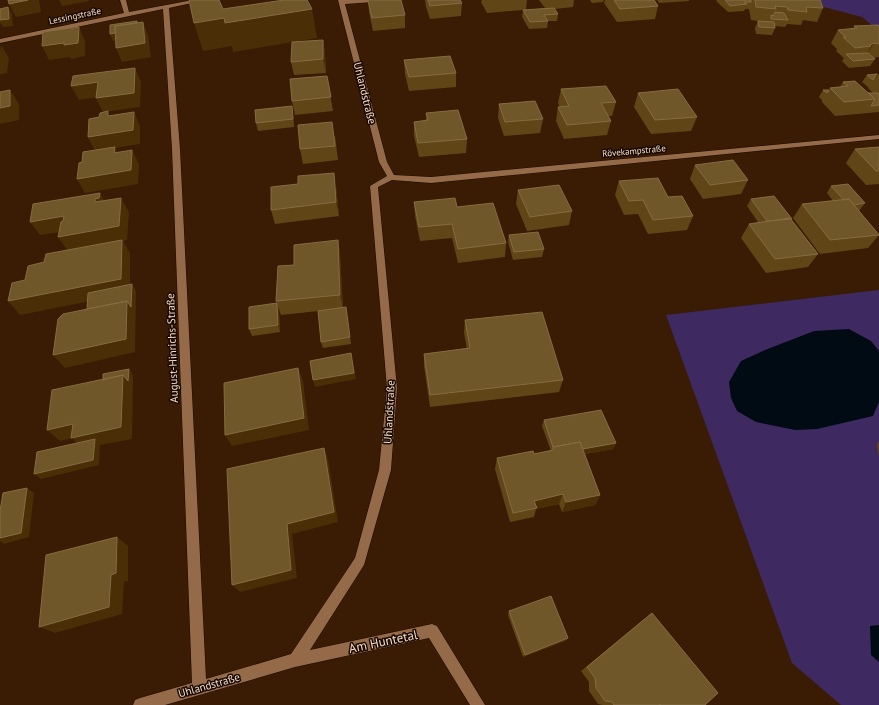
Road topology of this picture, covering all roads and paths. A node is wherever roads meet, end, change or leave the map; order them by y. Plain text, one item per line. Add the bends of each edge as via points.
1 (123, 0) edge
2 (202, 0) edge
3 (373, 0) edge
4 (342, 2) edge
5 (166, 6) junction
6 (127, 14) junction
7 (0, 41) edge
8 (879, 138) edge
9 (392, 177) junction
10 (295, 660) junction
11 (199, 688) junction
12 (140, 705) edge
13 (478, 705) edge

1 - 6 street
2 - 5 street, Lessingstraße
3 - 4 street
4 - 9 street, Uhlandstraße via 383,162
5 - 6 street, Lessingstraße
5 - 11 street, August-Hinrichs-Straße via 176,149
6 - 7 street, Lessingstraße
8 - 9 street, Rövekampstraße via 431,180
9 - 10 street, Uhlandstraße via 374,186 392,388 386,470 360,560
10 - 11 street, Uhlandstraße
10 - 13 street, Am Huntetal via 432,631
11 - 12 street, Uhlandstraße

